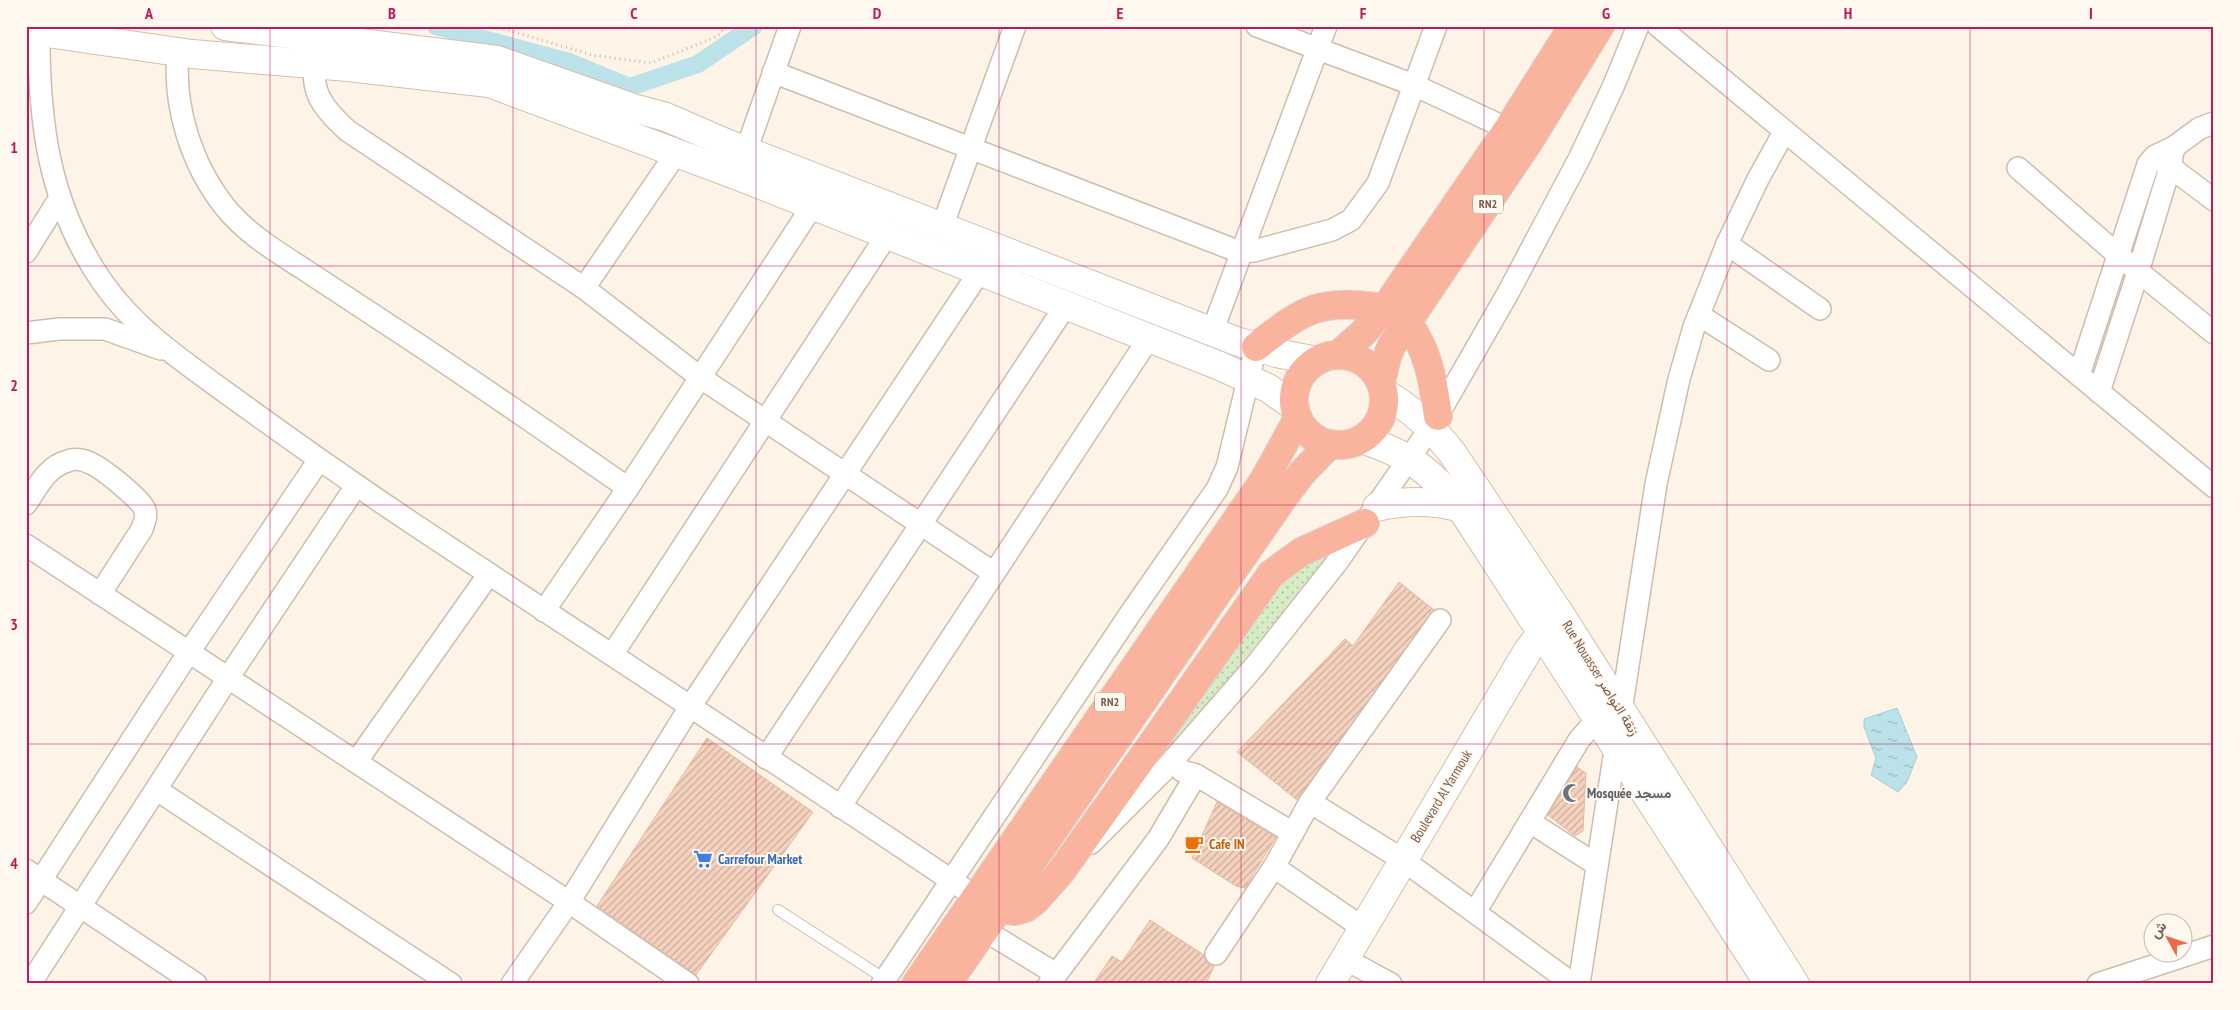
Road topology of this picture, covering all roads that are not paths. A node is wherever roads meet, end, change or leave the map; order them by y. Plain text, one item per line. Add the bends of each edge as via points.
1 (225, 26) edge
2 (790, 26) edge
3 (1015, 26) edge
4 (1256, 26) edge
5 (1326, 26) edge
6 (1436, 26) edge
7 (1572, 26) edge
8 (1600, 26) edge
9 (1638, 26) edge
10 (1658, 26) edge
11 (35, 29) edge
12 (320, 38) junction
13 (1317, 50) junction
14 (178, 52) junction
15 (314, 64) junction
16 (773, 72) junction
17 (1414, 85) junction
18 (2214, 123) edge
19 (1508, 129) junction
20 (1784, 132) junction
21 (970, 149) junction
22 (746, 151) junction
23 (677, 152) junction
24 (2166, 156) junction
25 (2018, 168) dead end
26 (59, 199) junction
27 (2214, 200) edge
28 (813, 205) junction
29 (942, 227) junction
30 (888, 234) junction
31 (1727, 244) junction
32 (26, 252) edge
33 (1240, 252) junction
34 (2118, 255) junction
35 (980, 271) junction
36 (2138, 272) junction
37 (584, 288) junction
38 (1066, 305) junction
39 (1385, 308) junction
40 (1820, 309) dead end
41 (1699, 315) junction
42 (1407, 322) junction
43 (1212, 332) junction
44 (26, 333) edge
45 (2214, 333) edge
46 (1149, 338) junction
47 (1256, 347) junction
48 (171, 353) junction
49 (1327, 358) junction
50 (1769, 360) dead end
51 (2079, 375) junction
52 (1249, 377) junction
53 (700, 378) junction
54 (1382, 388) junction
55 (2098, 392) junction
56 (1296, 412) junction
57 (766, 421) junction
58 (1434, 422) junction
59 (1362, 439) junction
60 (1330, 444) junction
61 (1410, 459) junction
62 (319, 460) junction
63 (845, 474) junction
64 (356, 486) junction
65 (2214, 487) edge
66 (628, 488) junction
67 (26, 504) edge
68 (1461, 508) junction
69 (1371, 515) junction
70 (921, 524) junction
71 (26, 545) edge
72 (994, 573) junction
73 (489, 574) junction
74 (100, 594) junction
75 (544, 611) junction
76 (1440, 620) dead end
77 (1551, 623) junction
78 (189, 652) junction
79 (612, 655) junction
80 (228, 678) junction
81 (690, 707) junction
82 (1609, 715) junction
83 (1616, 749) junction
84 (766, 758) junction
85 (356, 762) junction
86 (1167, 767) junction
87 (1196, 775) junction
88 (157, 790) junction
89 (1310, 802) junction
90 (840, 807) junction
91 (1530, 822) junction
92 (1293, 833) junction
93 (1403, 860) junction
94 (1597, 865) junction
95 (1274, 867) junction
96 (1060, 873) junction
97 (34, 875) edge
98 (952, 881) junction
99 (568, 902) junction
100 (26, 903) edge
101 (80, 906) junction
102 (778, 910) dead end
103 (986, 912) junction
104 (1475, 912) junction
105 (1364, 928) junction
106 (2214, 946) edge
107 (1216, 954) dead end
108 (1345, 958) junction
109 (2149, 976) edge
110 (1052, 979) edge
111 (884, 982) edge
112 (30, 984) edge
113 (196, 984) edge
114 (451, 984) edge
115 (512, 984) edge
116 (688, 984) edge
117 (916, 984) edge
118 (946, 984) edge
119 (1330, 984) edge
120 (1391, 984) edge
121 (1573, 984) edge
122 (1579, 984) edge
123 (1769, 984) edge
124 (1795, 984) edge
125 (2098, 984) edge

1 - 12 main road
2 - 16 street
3 - 21 street
4 - 13 street
5 - 13 street
6 - 17 street
7 - 19 highway, RN2
8 - 42 highway, RN2 via 1530,140
9 - 58 street via 1580,157 1503,302
10 - 20 street
11 - 14 main road
11 - 26 street via 43,119
12 - 15 street
12 - 22 main road via 496,60 666,117
13 - 17 street
13 - 33 street
14 - 15 main road
14 - 66 street via 176,70 181,107 192,150 212,190 240,224 275,251
15 - 23 main road via 489,82
15 - 37 street via 314,86 320,98 348,131
16 - 21 street
16 - 22 street
17 - 19 street
17 - 33 street via 1378,183 1351,220 1332,230
18 - 24 street via 2200,128
19 - 39 highway, RN2
20 - 31 street
20 - 51 street
21 - 29 street
21 - 33 street
22 - 29 main road
23 - 28 main road
23 - 37 street
24 - 27 street
24 - 34 street via 2144,171
24 - 36 street
25 - 34 street
26 - 32 street
26 - 48 street via 78,243 104,284 135,321
28 - 30 main road
28 - 53 street
29 - 43 main road
30 - 35 main road
30 - 57 street
31 - 40 street
31 - 41 street
33 - 43 street
34 - 36 street
34 - 51 street
35 - 38 main road
35 - 63 street
36 - 45 street
36 - 55 street
37 - 53 street
38 - 46 main road
38 - 70 street
39 - 47 highway via 1345,304 1319,307 1294,317
39 - 49 highway, RN2 via 1363,333
41 - 50 street
41 - 82 street via 1664,440
42 - 54 highway, RN2 via 1387,357
42 - 58 highway via 1428,362
43 - 47 main road
44 - 48 street via 60,329 105,330
46 - 52 main road
46 - 72 street
47 - 49 main road
47 - 52 street
48 - 62 street
49 - 54 highway via 1359,359 1372,369
49 - 56 highway, RN2 via 1301,376 1295,397
51 - 55 street
52 - 56 main road via 1268,388
52 - 98 street via 1227,468 1217,490
53 - 57 street
53 - 66 street
54 - 58 main road, Rue Nouasser زنقة النواصر
54 - 59 highway, RN2 via 1384,404 1377,424
55 - 65 street
56 - 60 highway via 1311,435
56 - 103 highway, RN2 via 1264,480
57 - 63 street
57 - 79 street
58 - 61 street
58 - 77 main road, Rue Nouasser زنقة النواصر
59 - 60 highway
59 - 61 main road
60 - 103 highway, RN2 via 1286,494
61 - 68 main road via 1425,469
61 - 69 street
62 - 64 street
62 - 78 street
63 - 70 street
63 - 81 street
64 - 73 street
64 - 80 street
66 - 75 street
67 - 74 street via 55,466 68,460 92,463 139,500 145,510 142,529
68 - 69 main road via 1410,501
68 - 77 main road
69 - 86 street via 1267,651
69 - 96 highway via 1301,552 1271,574
70 - 72 street
70 - 84 street
71 - 74 street
72 - 90 street
73 - 75 street
73 - 85 street
74 - 78 street
75 - 79 street
76 - 89 street
77 - 82 main road, Rue Nouasser زنقة النواصر
77 - 93 main road, Boulevard Al Yarmouk via 1527,652
78 - 80 street
78 - 97 street
79 - 81 street
80 - 85 street
80 - 88 street
81 - 84 street
81 - 99 street
82 - 83 main road
82 - 91 street via 1579,740
82 - 124 main road, Rue Nouasser زنقة النواصر
83 - 94 street
83 - 123 main road
84 - 90 street
85 - 99 street
86 - 87 street
86 - 96 street
87 - 92 street
87 - 110 street via 1158,839
88 - 101 street
88 - 114 street
89 - 92 street
89 - 93 street
90 - 98 street
91 - 94 street
91 - 104 street
92 - 95 street
93 - 104 street
93 - 105 main road, Boulevard Al Yarmouk
94 - 122 street
95 - 105 street
95 - 107 street
96 - 103 highway via 1026,908
97 - 100 street
97 - 101 street
98 - 103 street
98 - 111 street
99 - 115 street
99 - 116 street
101 - 112 street
101 - 113 street
102 - 111 lane
103 - 110 street
103 - 117 highway, RN2
103 - 118 highway, RN2
104 - 121 street
105 - 108 main road, Boulevard Al Yarmouk
106 - 109 street
108 - 119 main road, Boulevard Al Yarmouk
108 - 120 street
109 - 125 street

